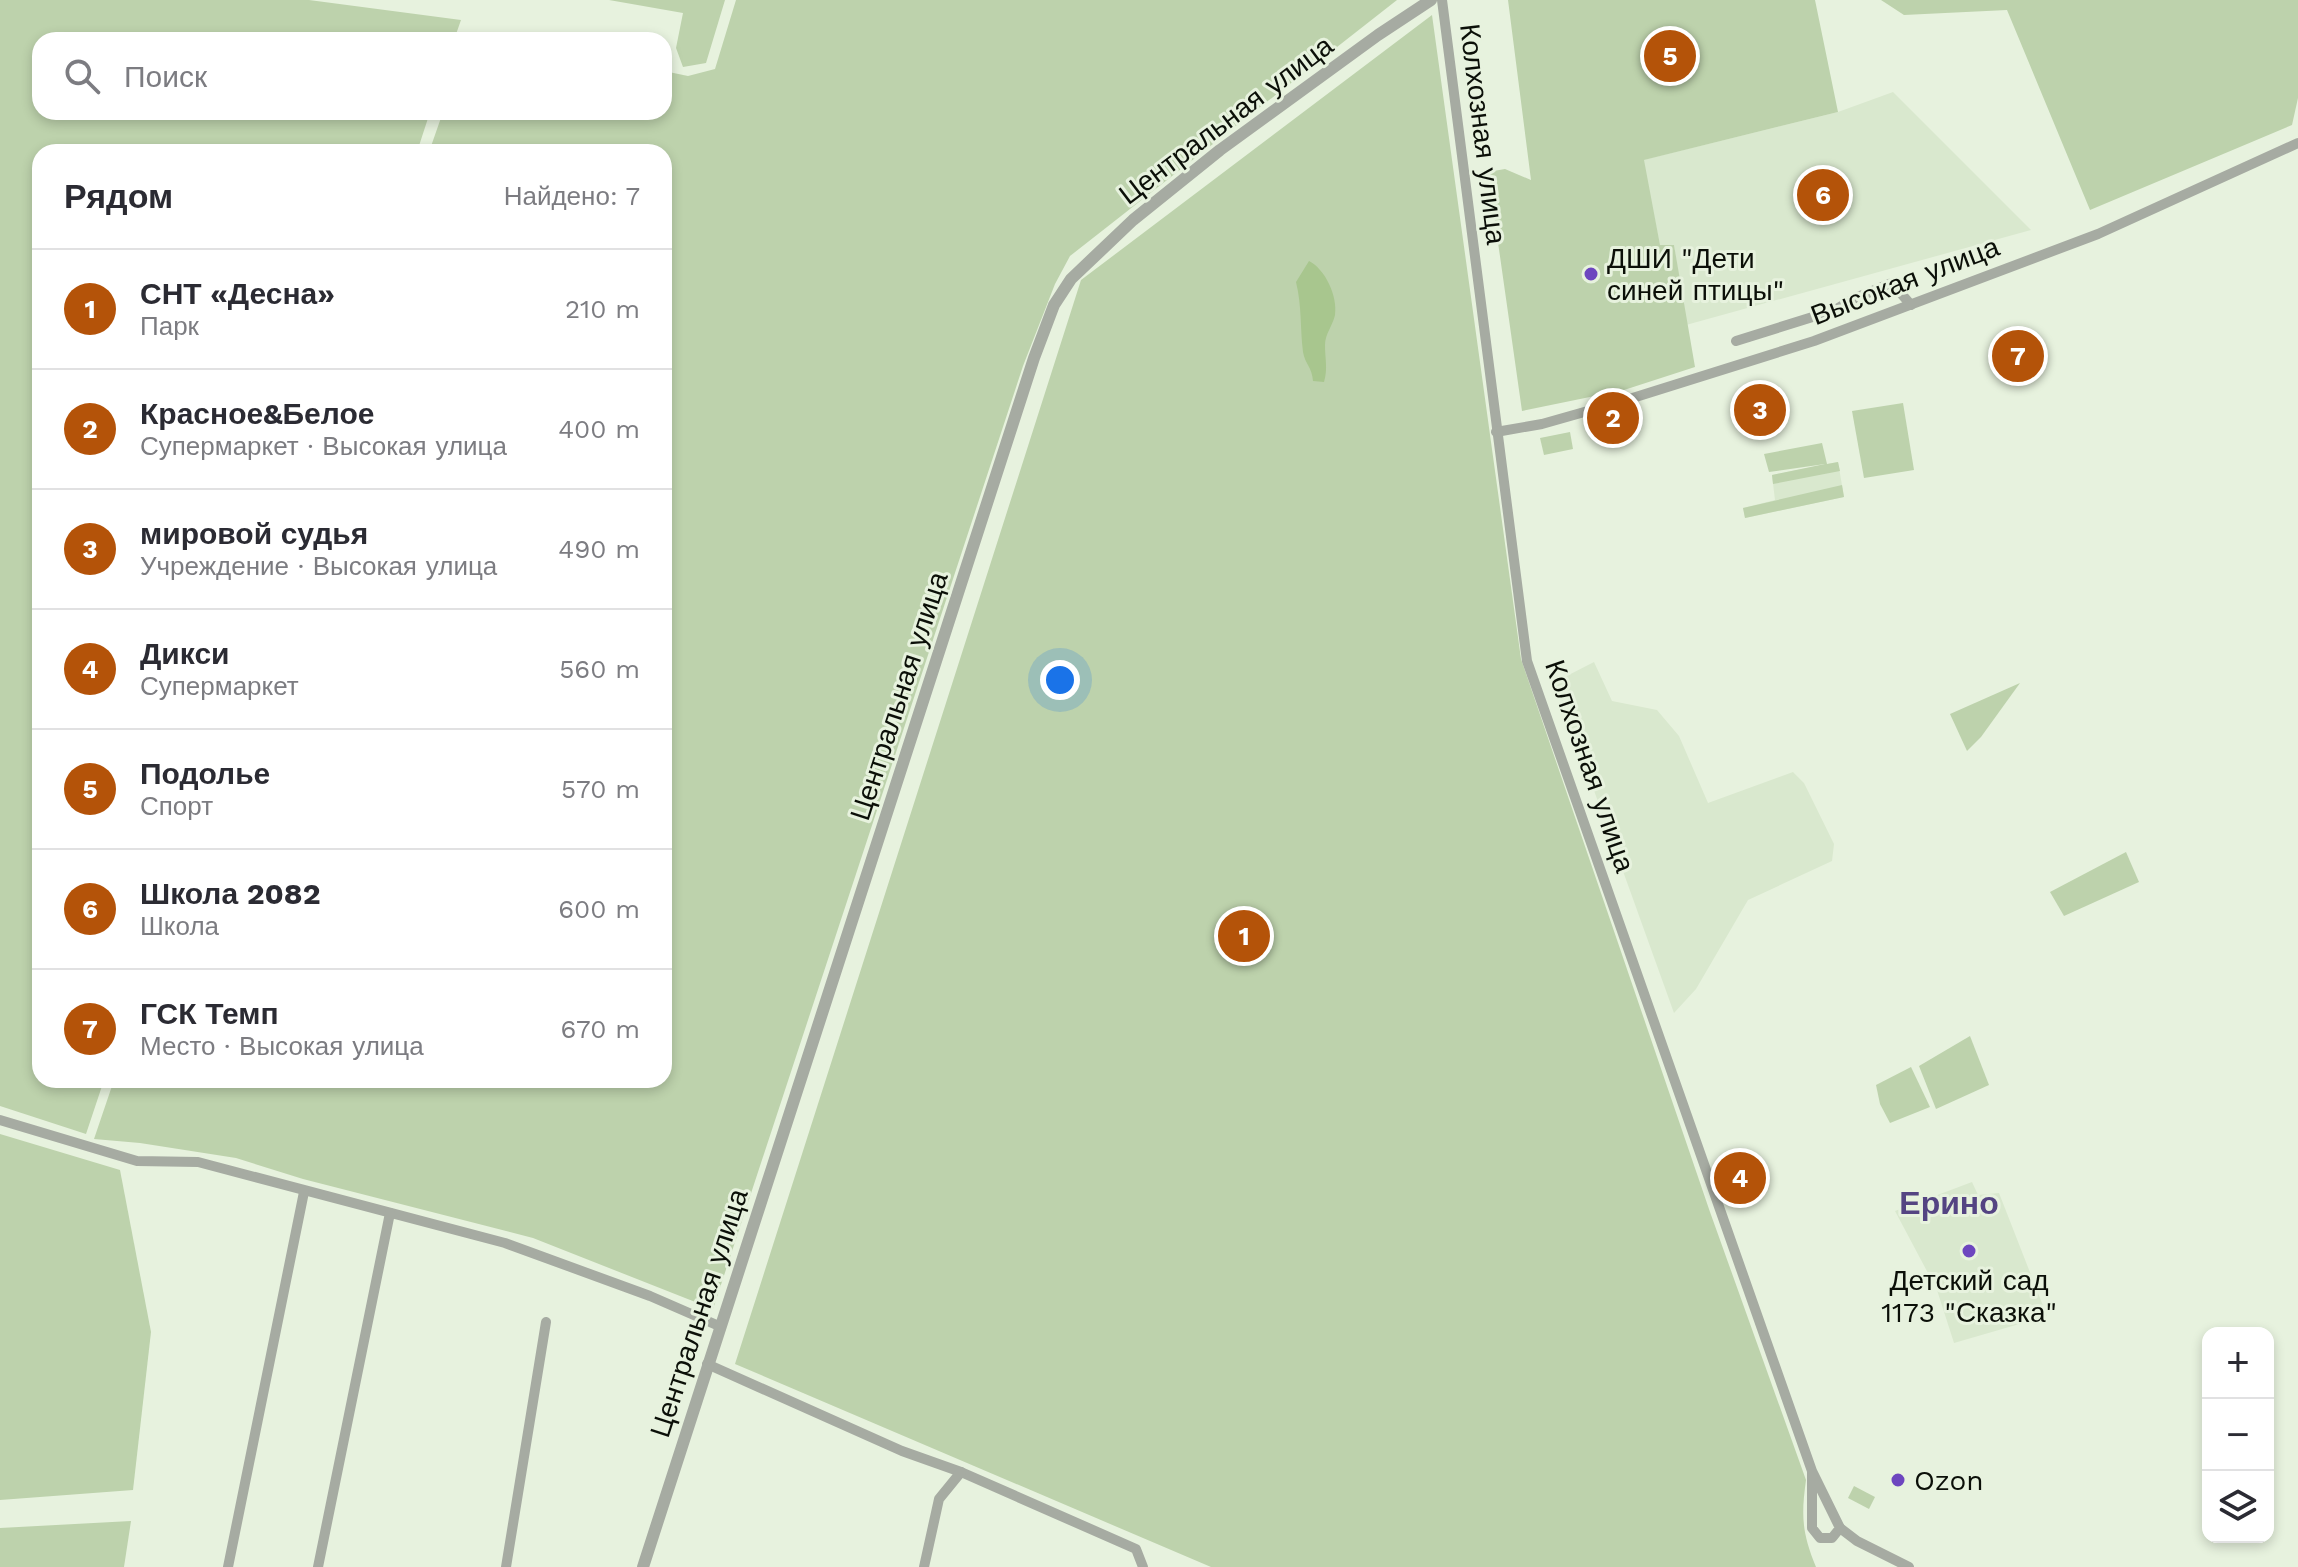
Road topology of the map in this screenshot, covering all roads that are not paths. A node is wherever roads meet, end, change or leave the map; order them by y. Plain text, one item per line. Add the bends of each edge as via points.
1 (1431, 0) edge
2 (1442, 0) edge
3 (2298, 143) edge
4 (1911, 305) junction
5 (1736, 341) dead end
6 (1496, 432) junction
7 (0, 1120) edge
8 (304, 1192) junction
9 (390, 1213) junction
10 (546, 1322) dead end
11 (719, 1326) junction
12 (707, 1364) junction
13 (1812, 1471) junction
14 (961, 1472) junction
15 (1840, 1528) junction
16 (228, 1567) edge
17 (318, 1567) edge
18 (506, 1567) edge
19 (643, 1567) edge
20 (924, 1567) edge
21 (1143, 1567) edge
22 (1909, 1567) edge

1 - 11 street, Центральная улица via 1220,150 1133,220 1071,279 1054,305
2 - 6 street, Колхозная улица
3 - 4 street, Высокая улица via 2098,234
4 - 5 street via 1892,283 1835,310
4 - 6 street, Высокая улица via 1695,380
6 - 13 street, Колхозная улица via 1533,684
7 - 8 street via 137,1161 198,1162
8 - 9 street
8 - 16 street
9 - 11 street via 505,1243
9 - 17 street
10 - 18 street
11 - 12 street, Центральная улица
12 - 14 street
12 - 19 street, Центральная улица
13 - 15 street, Колхозная улица
13 - 15 street, Колхозная улица via 1812,1528 1816,1536 1828,1539
14 - 20 street via 939,1499
14 - 21 street via 1136,1549
15 - 22 street

